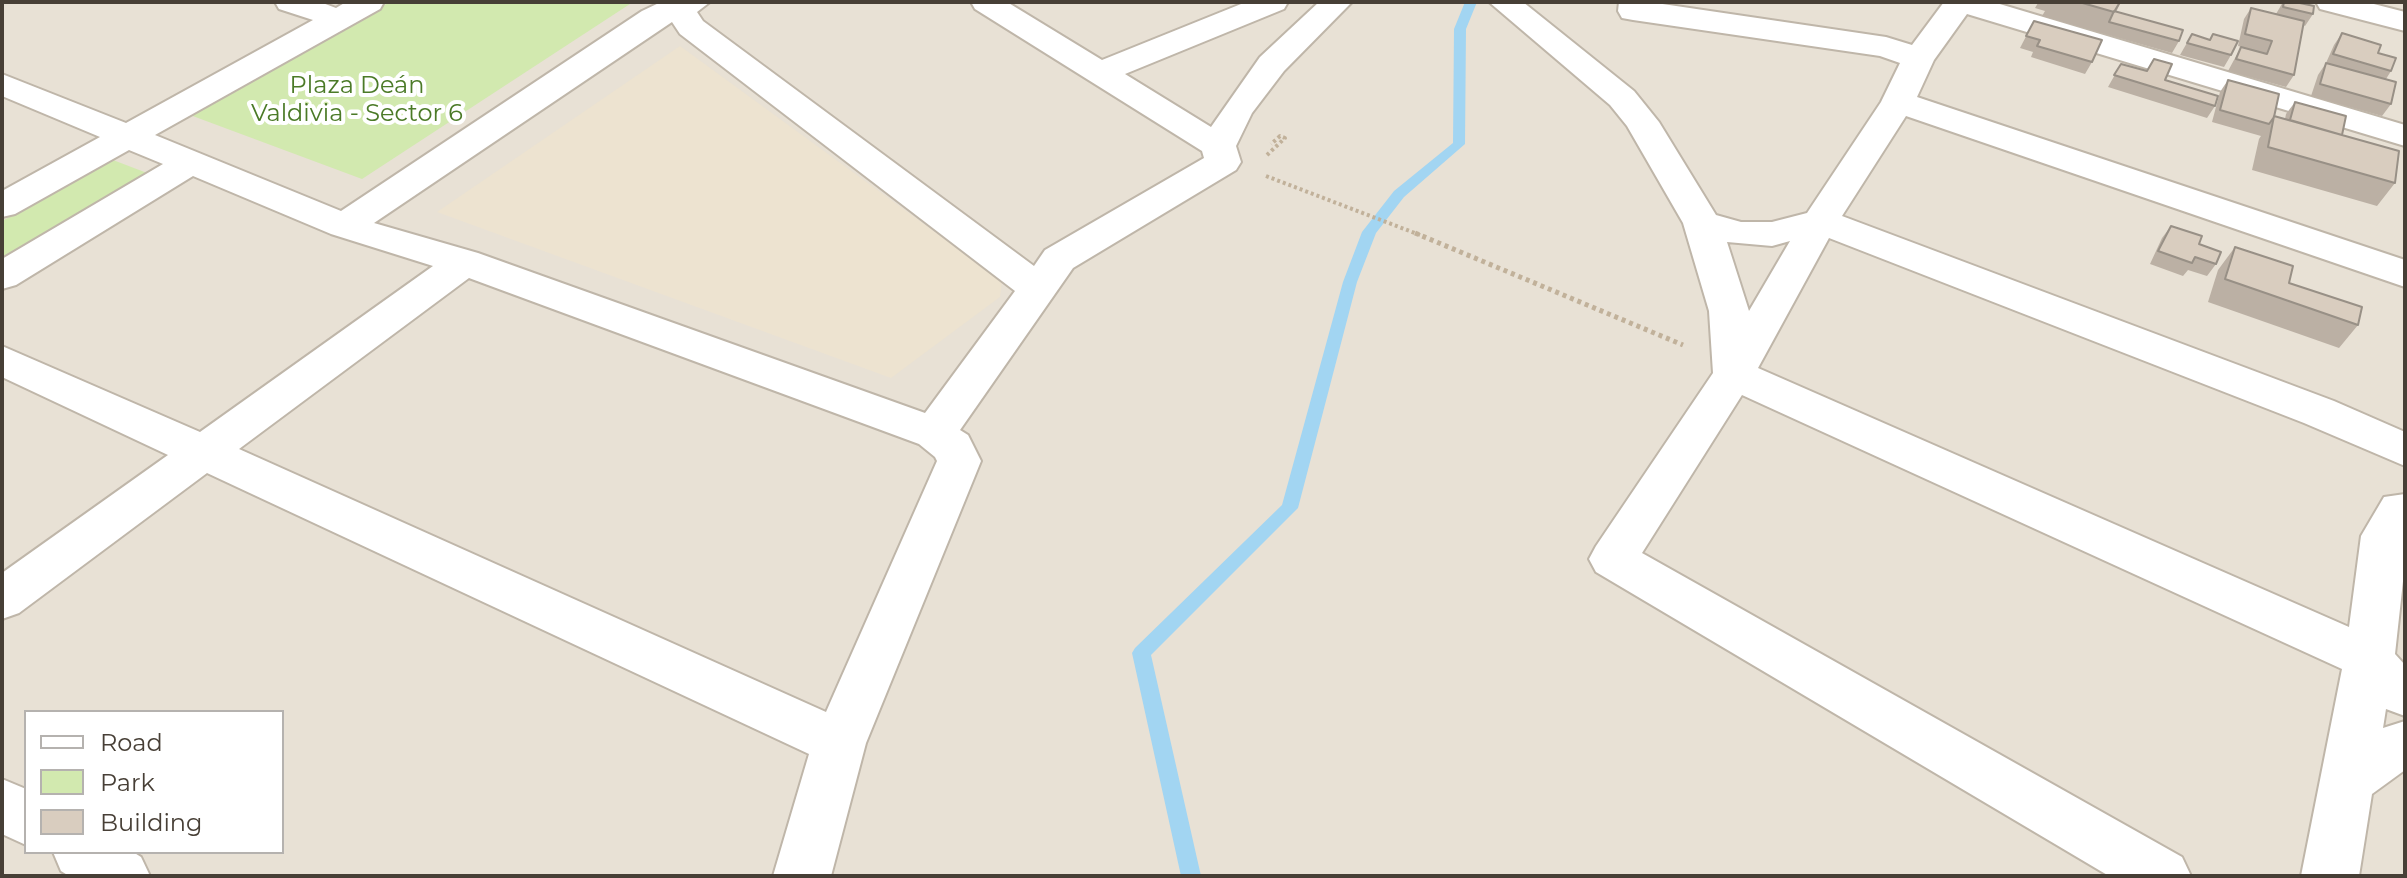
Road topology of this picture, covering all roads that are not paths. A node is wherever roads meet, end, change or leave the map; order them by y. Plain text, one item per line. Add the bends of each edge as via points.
1 (290, 2) edge
2 (369, 2) edge
3 (986, 2) edge
4 (1273, 2) edge
5 (1337, 2) edge
6 (1504, 2) edge
7 (1634, 2) edge
8 (1960, 2) edge
9 (2331, 2) edge
10 (684, 4) edge
11 (339, 19) junction
12 (2405, 22) edge
13 (1918, 59) junction
14 (1098, 73) junction
15 (2, 84) edge
16 (1898, 102) junction
17 (2405, 136) edge
18 (127, 137) junction
19 (1218, 146) junction
20 (192, 162) junction
21 (2, 206) edge
22 (1820, 221) junction
23 (1702, 223) junction
24 (344, 226) junction
25 (464, 262) junction
26 (2405, 274) edge
27 (2, 276) edge
28 (1037, 288) junction
29 (2, 360) edge
30 (1734, 374) junction
31 (934, 433) junction
32 (2403, 437) edge
33 (201, 454) junction
34 (2402, 515) edge
35 (2, 599) edge
36 (2382, 644) edge
37 (2405, 694) edge
38 (839, 743) junction
39 (2405, 745) edge
40 (2350, 779) junction
41 (2, 804) edge
42 (24, 818) edge
43 (84, 854) edge
44 (121, 876) edge
45 (802, 876) edge
46 (2162, 876) edge
47 (2330, 876) edge

1 - 11 street
2 - 11 street
3 - 14 street
4 - 14 street
5 - 19 street via 1272,64
6 - 23 street via 1622,98
7 - 13 street via 1633,11 1886,47
8 - 13 street
8 - 17 street
9 - 12 street
10 - 24 street via 653,18
10 - 28 street via 691,27
11 - 18 street
13 - 16 street
14 - 19 street
15 - 18 street
16 - 22 street
16 - 26 street
18 - 20 street
18 - 21 street
19 - 28 street via 1223,162 1215,169 1059,259
20 - 24 street
20 - 27 street
22 - 23 street via 1772,234 1740,234
22 - 30 street
22 - 32 street via 2319,412
23 - 30 street via 1729,311
24 - 25 street
25 - 31 street
25 - 33 street
28 - 31 street
29 - 33 street
30 - 36 street
30 - 46 street via 1613,559
31 - 38 street via 952,447 959,461
32 - 34 street
33 - 35 street
33 - 38 street
34 - 36 street via 2384,536
36 - 37 street via 2387,681
36 - 40 street
38 - 45 street
39 - 40 street
40 - 47 street
41 - 42 street
43 - 44 street

